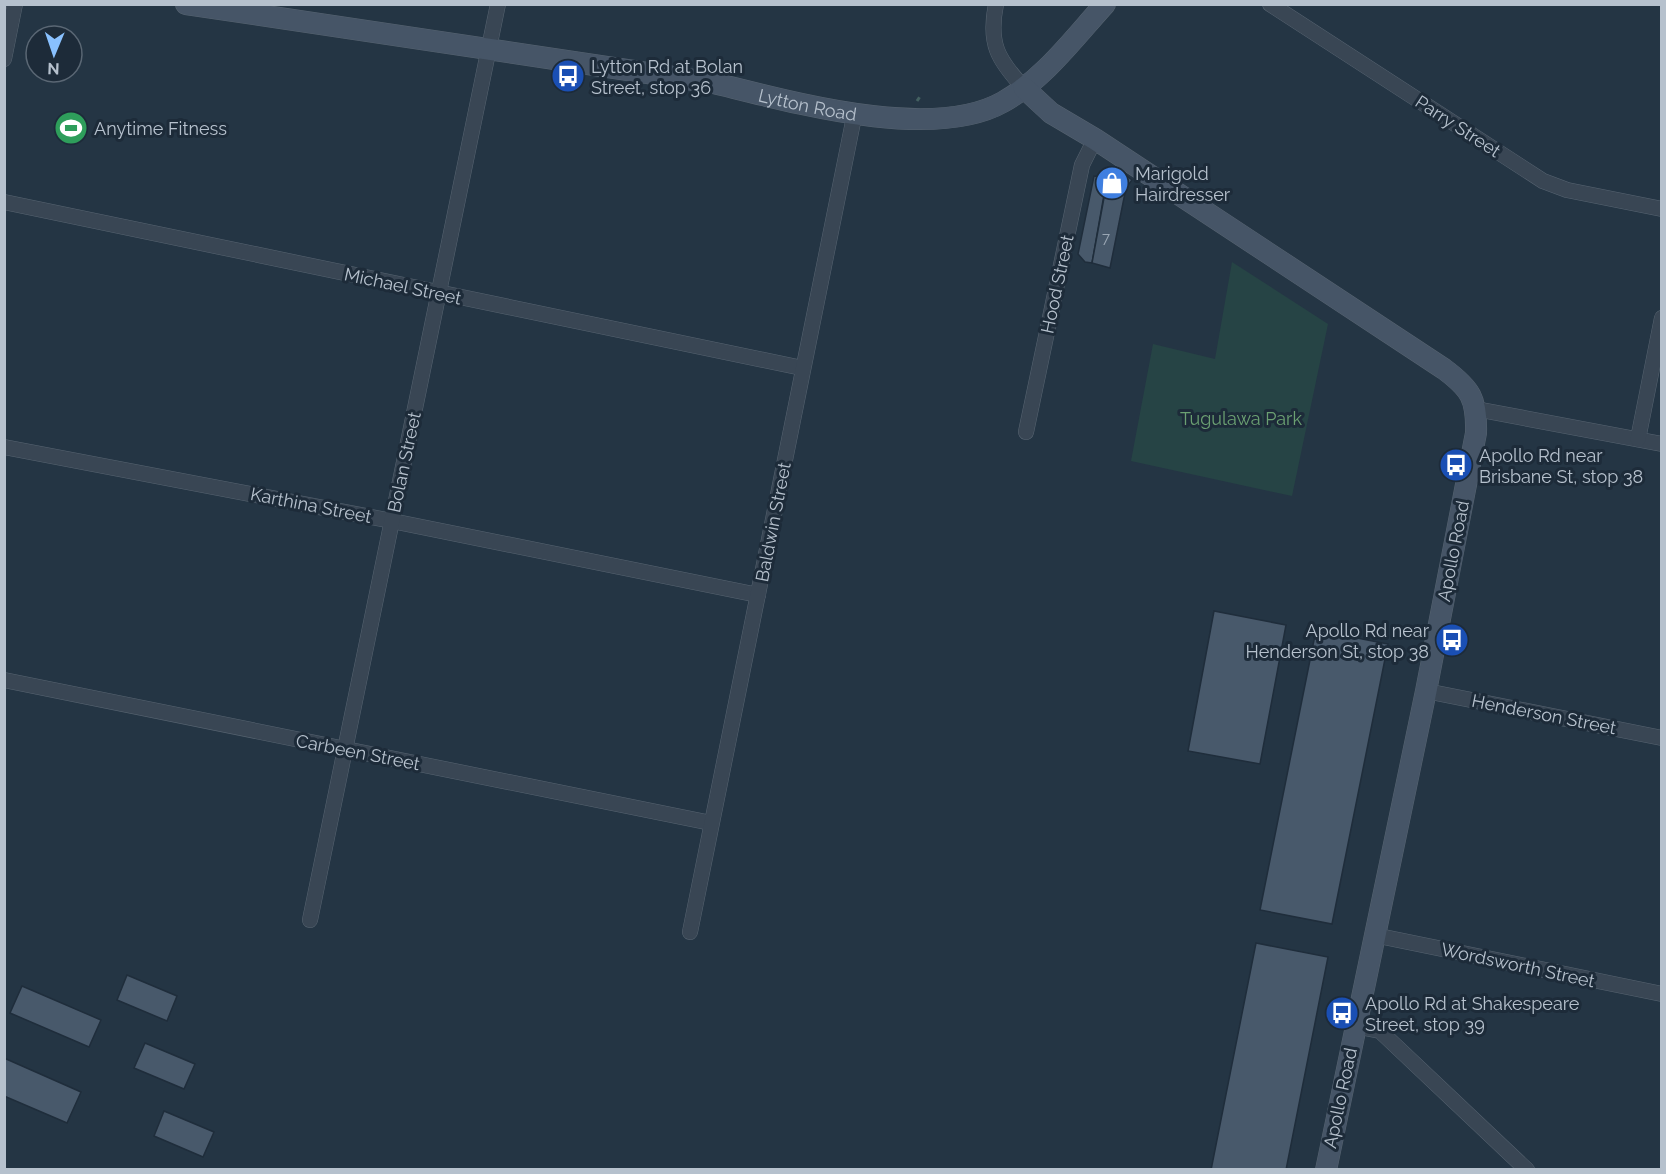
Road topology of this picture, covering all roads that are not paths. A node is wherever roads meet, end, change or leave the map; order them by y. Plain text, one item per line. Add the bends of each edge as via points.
1 (15, 4) edge
2 (186, 4) edge
3 (498, 4) edge
4 (996, 4) edge
5 (1104, 4) edge
6 (1270, 4) edge
7 (489, 50) junction
8 (4, 59) edge
9 (1024, 88) junction
10 (855, 112) junction
11 (1095, 139) junction
12 (4, 202) edge
13 (1662, 209) edge
14 (439, 294) junction
15 (1662, 318) edge
16 (802, 368) junction
17 (1476, 409) junction
18 (1026, 432) dead end
19 (1638, 439) junction
20 (1662, 444) edge
21 (4, 447) edge
22 (392, 521) junction
23 (758, 595) junction
24 (4, 680) edge
25 (1426, 691) junction
26 (1662, 738) edge
27 (345, 749) junction
28 (711, 822) junction
29 (310, 920) dead end
30 (690, 932) dead end
31 (1374, 935) junction
32 (1662, 994) edge
33 (1355, 1026) junction
34 (1326, 1170) edge
35 (1527, 1170) edge

1 - 8 street
2 - 7 street, Lytton Road
3 - 7 street, Bolan Street
4 - 9 street via 992,32 996,51 1004,67
5 - 9 street, Lytton Road
6 - 13 street, Parry Street via 1544,182
7 - 10 street, Lytton Road via 714,83
7 - 14 street, Bolan Street
9 - 10 street, Lytton Road via 986,110 953,119 912,121
9 - 11 street, Apollo Road via 1051,113
10 - 16 street, Baldwin Street
11 - 17 street, Apollo Road via 1461,381
11 - 18 street, Hood Street via 1082,165
12 - 14 street, Michael Street
14 - 16 street, Michael Street
14 - 22 street, Bolan Street
15 - 19 street
16 - 23 street, Baldwin Street
17 - 19 street
17 - 25 street, Apollo Road via 1476,433
19 - 20 street
21 - 22 street, Karthina Street
22 - 23 street, Karthina Street
22 - 27 street, Bolan Street
23 - 28 street, Baldwin Street
24 - 27 street, Carbeen Street
25 - 26 street, Henderson Street
25 - 31 street, Apollo Road
27 - 28 street, Carbeen Street
27 - 29 street, Bolan Street
28 - 30 street, Baldwin Street
31 - 32 street, Wordsworth Street
31 - 33 street, Apollo Road
33 - 34 street, Apollo Road
33 - 35 street via 1380,1031

